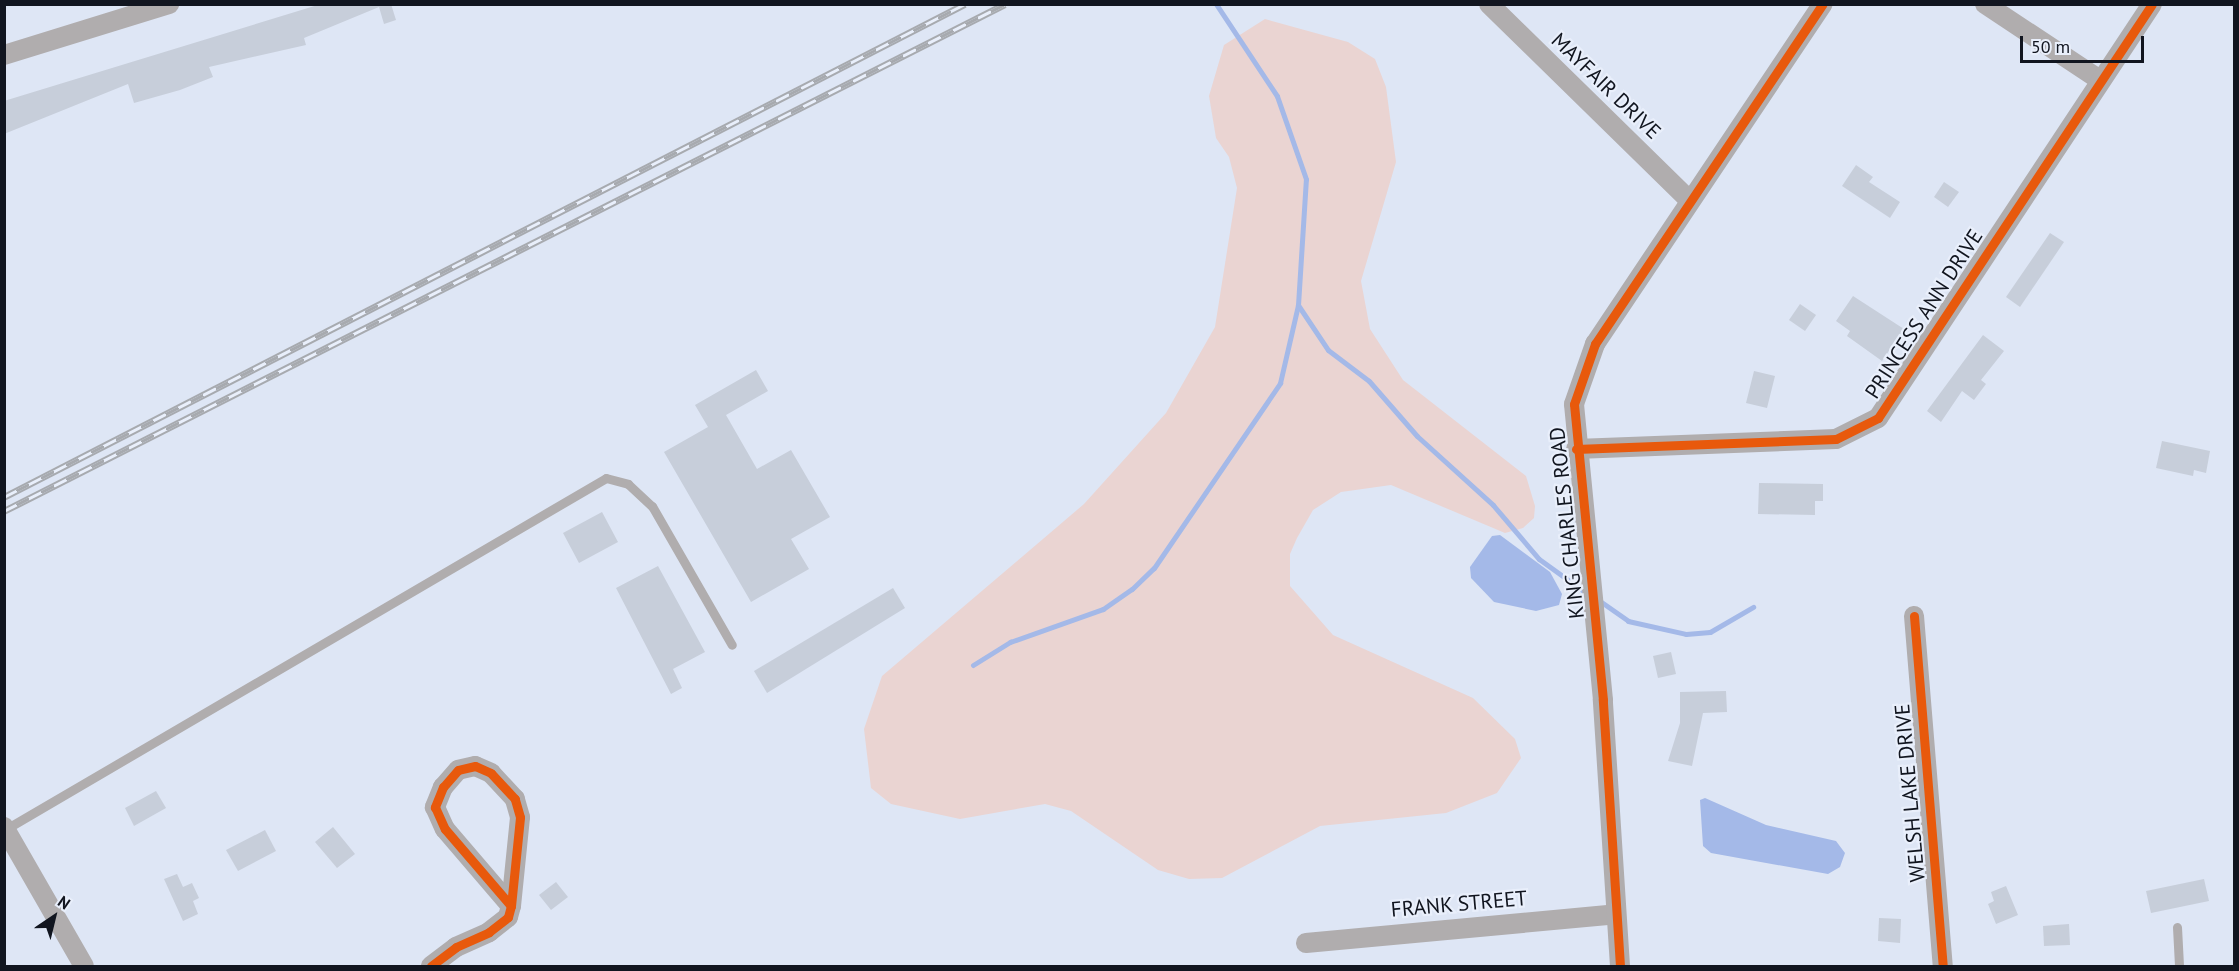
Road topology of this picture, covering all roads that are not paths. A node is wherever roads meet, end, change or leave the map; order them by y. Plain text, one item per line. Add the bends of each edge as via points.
1 (169, 4) edge
2 (1489, 4) edge
3 (1823, 4) edge
4 (1985, 4) edge
5 (2152, 4) edge
6 (112, 13) edge
7 (4, 55) edge
8 (2100, 80) junction
9 (1690, 201) junction
10 (1576, 449) junction
11 (1914, 616) dead end
12 (732, 645) dead end
13 (5, 828) edge
14 (511, 906) junction
15 (1616, 914) junction
16 (2176, 927) dead end
17 (1306, 943) dead end
18 (84, 966) edge
19 (431, 966) edge
20 (1620, 966) edge
21 (1942, 966) edge
22 (2179, 966) edge

1 - 6 street
2 - 9 street, MAYFAIR DRIVE
3 - 9 street, KING CHARLES ROAD
4 - 8 street
5 - 8 street, PRINCESS ANN DRIVE
6 - 7 street
8 - 10 street, PRINCESS ANN DRIVE via 1878,418 1836,439
9 - 10 street, KING CHARLES ROAD via 1595,344 1574,404
10 - 15 street, KING CHARLES ROAD via 1603,700
11 - 21 street, WELSH LAKE DRIVE
12 - 13 lane via 652,506 628,484 606,478
13 - 18 street
14 - 14 street via 445,829 435,807 443,787 458,770 476,766 491,773 515,799 520,818
14 - 19 street via 508,917 489,932 456,947
15 - 17 street, FRANK STREET
15 - 20 street, KING CHARLES ROAD
16 - 22 lane

